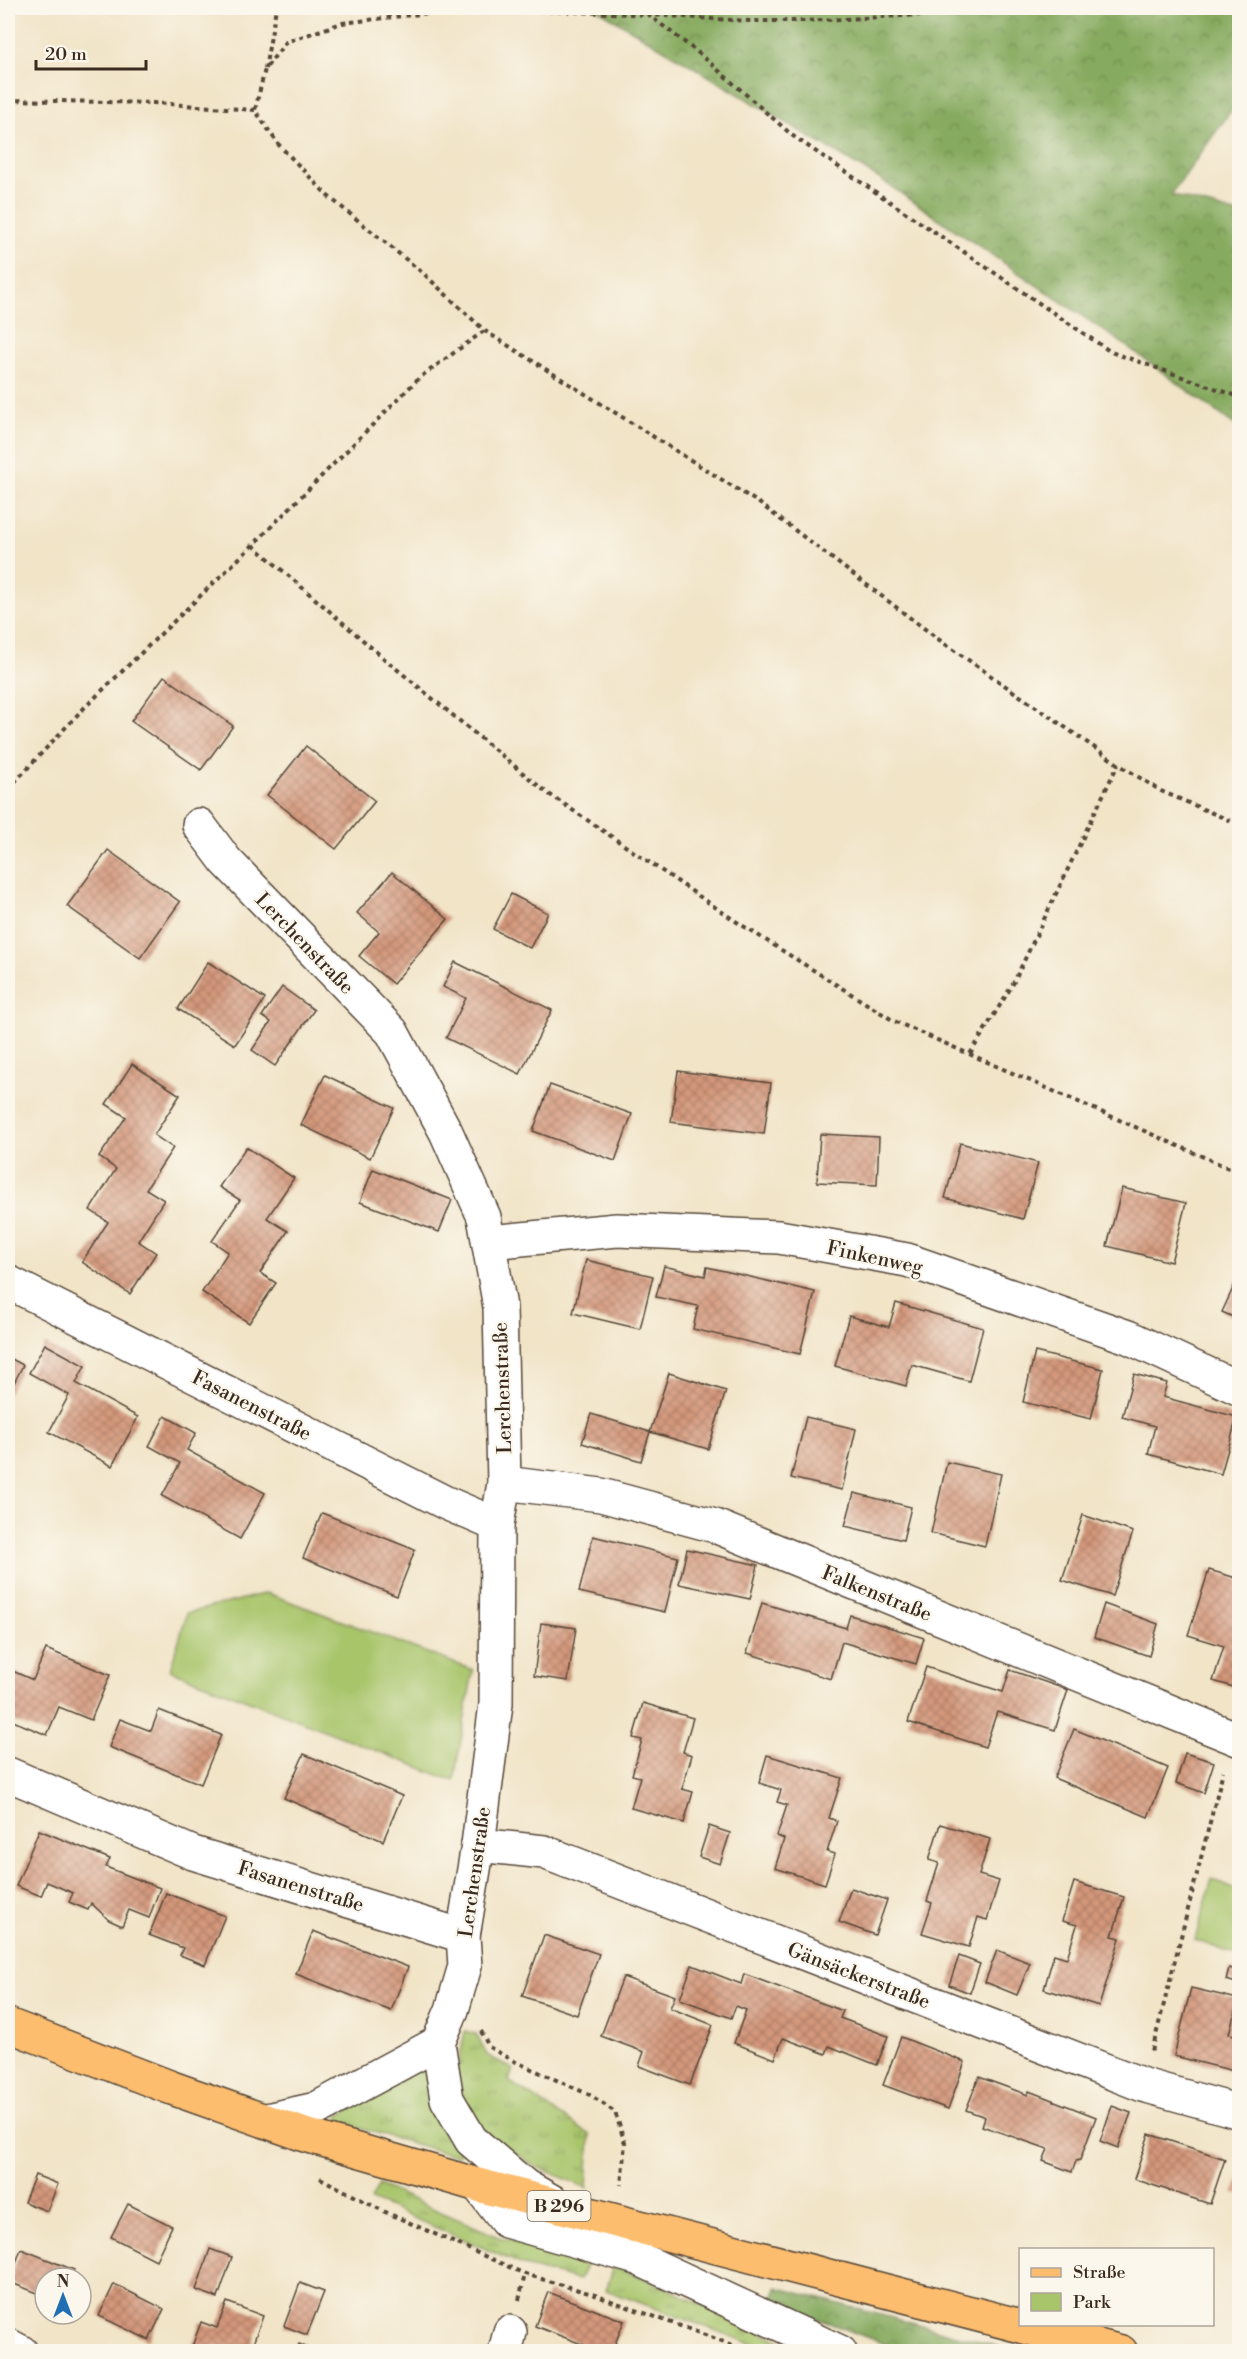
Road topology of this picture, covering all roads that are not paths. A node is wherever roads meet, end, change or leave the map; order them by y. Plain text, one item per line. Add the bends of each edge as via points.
1 (199, 825) dead end
2 (489, 1242) junction
3 (8, 1282) edge
4 (1239, 1389) edge
5 (504, 1483) junction
6 (497, 1525) junction
7 (1235, 1739) edge
8 (8, 1774) edge
9 (478, 1845) junction
10 (463, 1936) junction
11 (8, 2025) edge
12 (438, 2043) junction
13 (1239, 2112) edge
14 (266, 2120) junction
15 (478, 2185) junction
16 (563, 2207) junction
17 (1019, 2325) edge
18 (1021, 2326) edge
19 (8, 2345) edge
20 (21, 2352) edge
21 (840, 2352) edge
22 (1121, 2352) edge

1 - 2 street, Lerchenstraße via 226,861 392,1032 446,1132 484,1217
2 - 4 street, Finkenweg via 617,1230 779,1237 907,1260 1128,1337
2 - 5 street, Lerchenstraße via 500,1307
3 - 6 street, Fasanenstraße
5 - 6 street, Lerchenstraße
5 - 7 street, Falkenstraße via 601,1495 715,1526
6 - 9 street, Lerchenstraße via 496,1704
8 - 10 street, Fasanenstraße via 192,1853
9 - 10 street, Lerchenstraße
9 - 13 street, Gänsäckerstraße via 544,1852 1143,2085
10 - 12 street, Lerchenstraße via 465,1966
11 - 14 main road, B 296
12 - 14 street via 316,2109
12 - 16 street via 447,2099 471,2140 525,2186
14 - 15 main road, B 296
15 - 16 main road, B 296
15 - 21 street via 506,2221 637,2258
16 - 17 main road, B 296
18 - 22 main road, B 296
19 - 20 street

